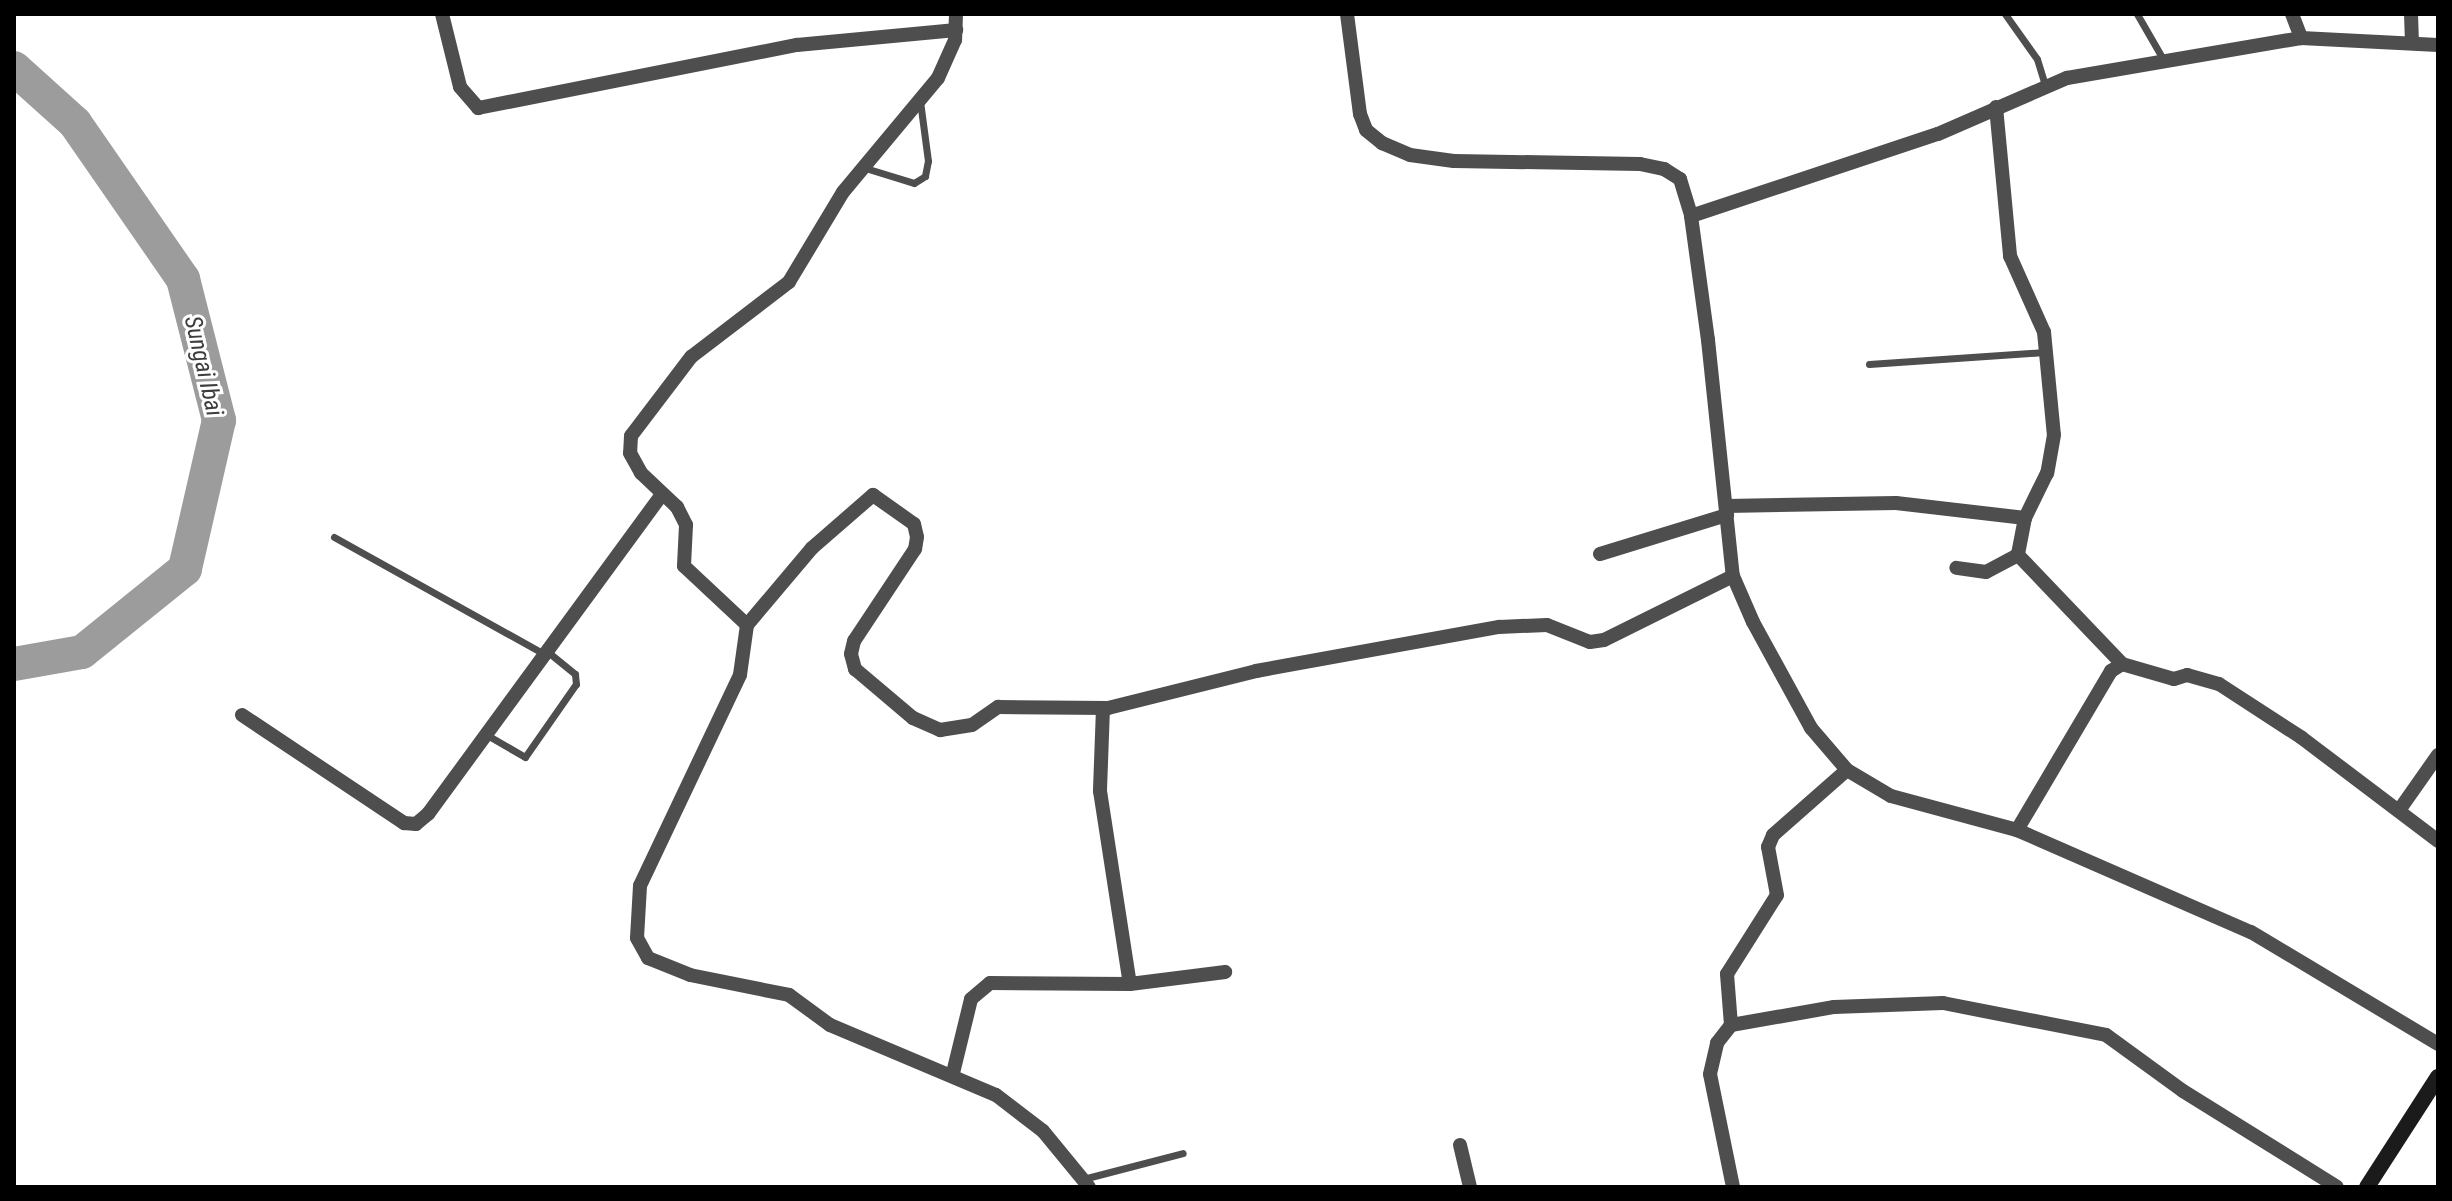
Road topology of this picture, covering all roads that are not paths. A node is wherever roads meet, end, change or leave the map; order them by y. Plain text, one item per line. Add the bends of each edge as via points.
1 (442, 14) edge
2 (956, 14) edge
3 (1347, 14) edge
4 (2005, 14) edge
5 (2137, 14) edge
6 (2292, 14) edge
7 (2411, 14) edge
8 (956, 30) junction
9 (2301, 38) junction
10 (2412, 42) junction
11 (2438, 45) edge
12 (2163, 59) junction
13 (2045, 85) junction
14 (920, 99) junction
15 (1996, 107) junction
16 (862, 167) junction
17 (1691, 216) junction
18 (2047, 351) junction
19 (1869, 364) dead end
20 (661, 496) junction
21 (1726, 510) junction
22 (2025, 518) junction
23 (334, 537) dead end
24 (1600, 554) dead end
25 (2018, 555) junction
26 (1956, 568) dead end
27 (1733, 576) junction
28 (747, 625) junction
29 (544, 651) junction
30 (2122, 664) junction
31 (1103, 708) junction
32 (242, 715) dead end
33 (487, 735) junction
34 (2438, 755) edge
35 (1847, 770) junction
36 (2400, 809) junction
37 (2017, 830) junction
38 (2438, 841) edge
39 (1225, 972) dead end
40 (1130, 984) junction
41 (1731, 1025) junction
42 (2438, 1044) edge
43 (953, 1073) junction
44 (2438, 1077) edge
45 (1460, 1145) dead end
46 (1183, 1153) dead end
47 (1086, 1183) edge
48 (1470, 1187) edge
49 (1733, 1187) edge
50 (2337, 1187) edge
51 (2367, 1187) edge

1 - 8 street via 460,87 478,108 797,45
2 - 8 street
3 - 17 street via 1360,114 1366,130 1382,143 1410,155 1454,161 1640,164 1664,169 1680,179
4 - 13 lane via 2037,59
5 - 12 lane
6 - 9 street
7 - 10 street
8 - 14 street via 951,56
9 - 10 street
9 - 12 street
10 - 11 street
12 - 13 street
13 - 15 street
14 - 16 street
14 - 16 lane via 925,176 914,183
15 - 17 street via 1938,134
15 - 18 street via 2010,256 2015,277 2035,308
16 - 20 street via 789,282 691,357 637,424 630,453
17 - 21 street
18 - 19 lane
18 - 22 street via 2053,451
20 - 28 street via 677,507 686,525 684,566
20 - 29 street
21 - 22 street via 1896,503
21 - 24 street
21 - 27 street
22 - 25 street
23 - 29 lane
25 - 26 street via 1986,572
25 - 30 street
27 - 31 street via 1604,640 1590,642 1547,625 1499,627 1256,671
27 - 35 street via 1811,728
28 - 31 street via 812,548 873,495 914,524 917,537 915,549 854,641 855,669 913,718 940,730 972,725 998,707 1018,704
28 - 43 street via 740,675 640,886 637,938 648,958 690,975 789,995 830,1025
29 - 33 street
29 - 33 lane via 575,674 576,684 525,757
30 - 36 street via 2174,679 2187,675 2219,684
30 - 37 street via 2111,671
31 - 40 street via 1100,791
32 - 33 street via 404,823 416,824
34 - 36 street
35 - 37 street via 1891,796
35 - 41 street via 1773,835 1768,847 1777,895 1727,974
36 - 38 street
37 - 42 street via 2251,932
39 - 40 street
40 - 43 street via 1021,981 980,987 971,999
41 - 49 street via 1717,1043 1710,1074
41 - 50 street via 1834,1007 1956,1003 2080,1033 2095,1031
43 - 47 street via 1022,1111
44 - 51 main road
45 - 48 street
46 - 47 lane

